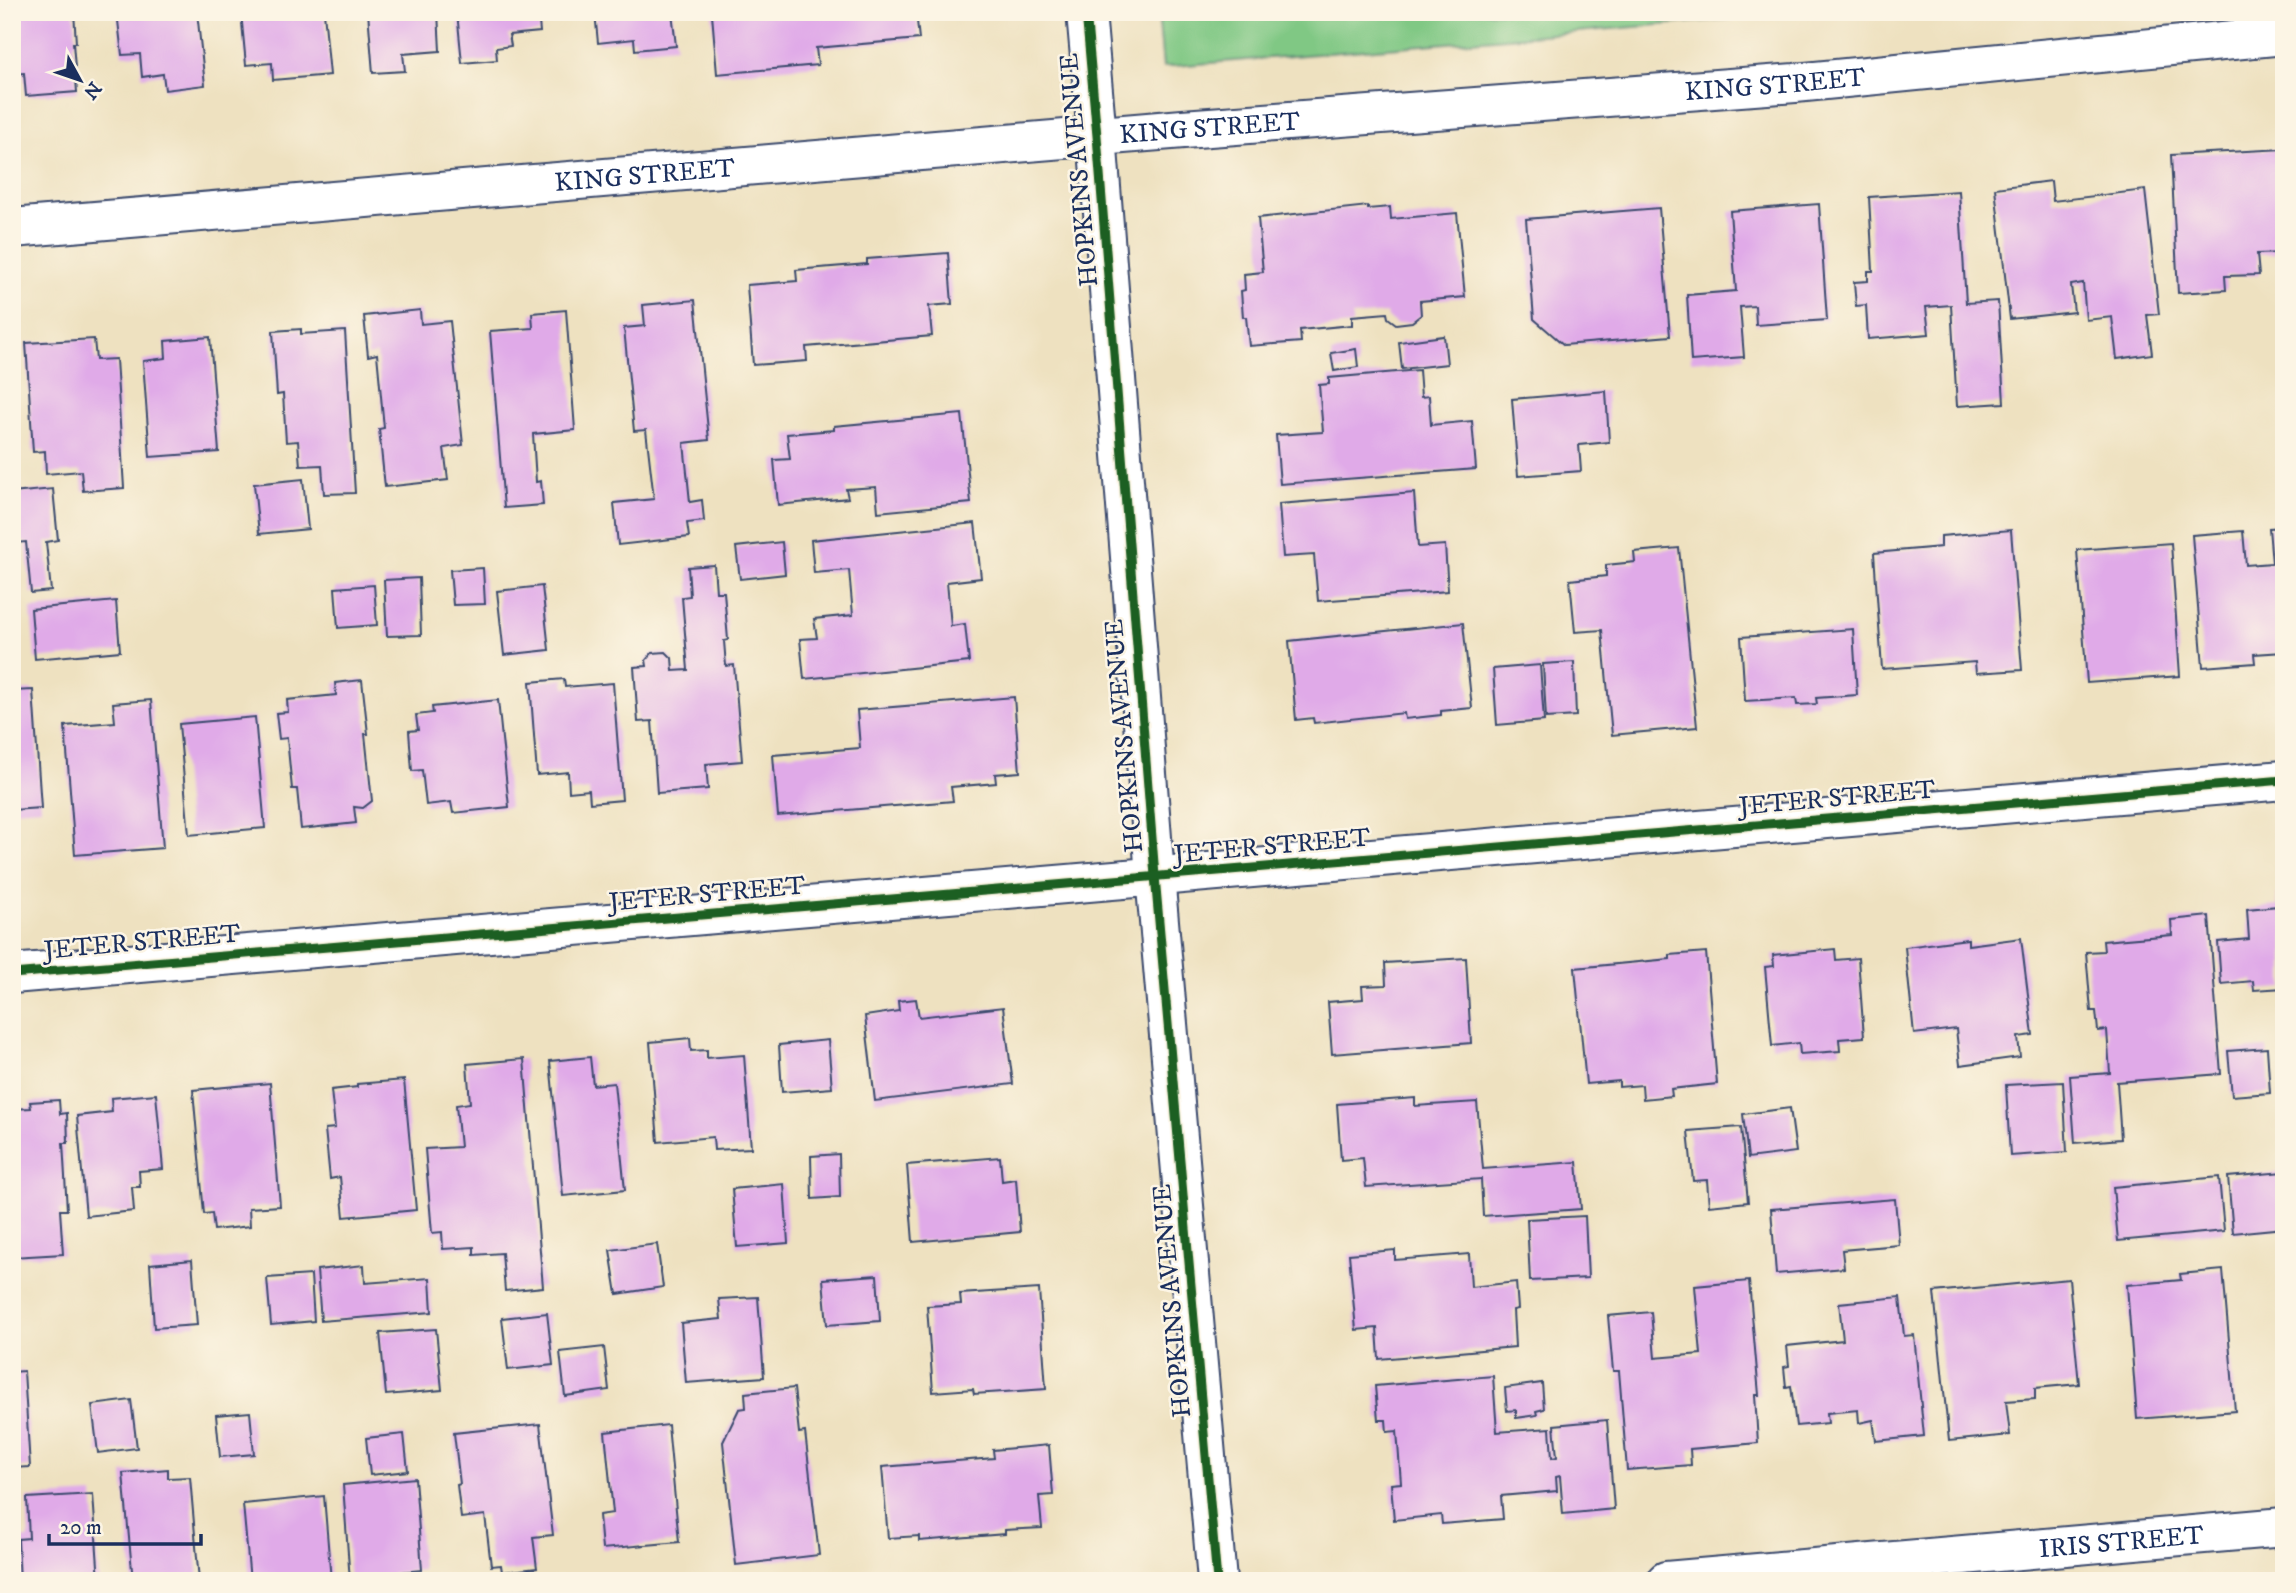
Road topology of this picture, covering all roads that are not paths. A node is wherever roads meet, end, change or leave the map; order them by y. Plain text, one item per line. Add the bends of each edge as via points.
1 (1086, 12) edge
2 (2284, 35) edge
3 (1097, 136) junction
4 (12, 228) edge
5 (2284, 780) edge
6 (1155, 876) junction
7 (12, 974) edge
8 (2284, 1527) edge
9 (1217, 1581) edge
10 (1666, 1581) edge

1 - 3 street, HOPKINS AVENUE
2 - 3 street, KING STREET via 1795,83
3 - 4 street, KING STREET
3 - 6 street, HOPKINS AVENUE
5 - 6 street, JETER STREET
6 - 7 street, JETER STREET
6 - 9 street, HOPKINS AVENUE
8 - 10 street, IRIS STREET

